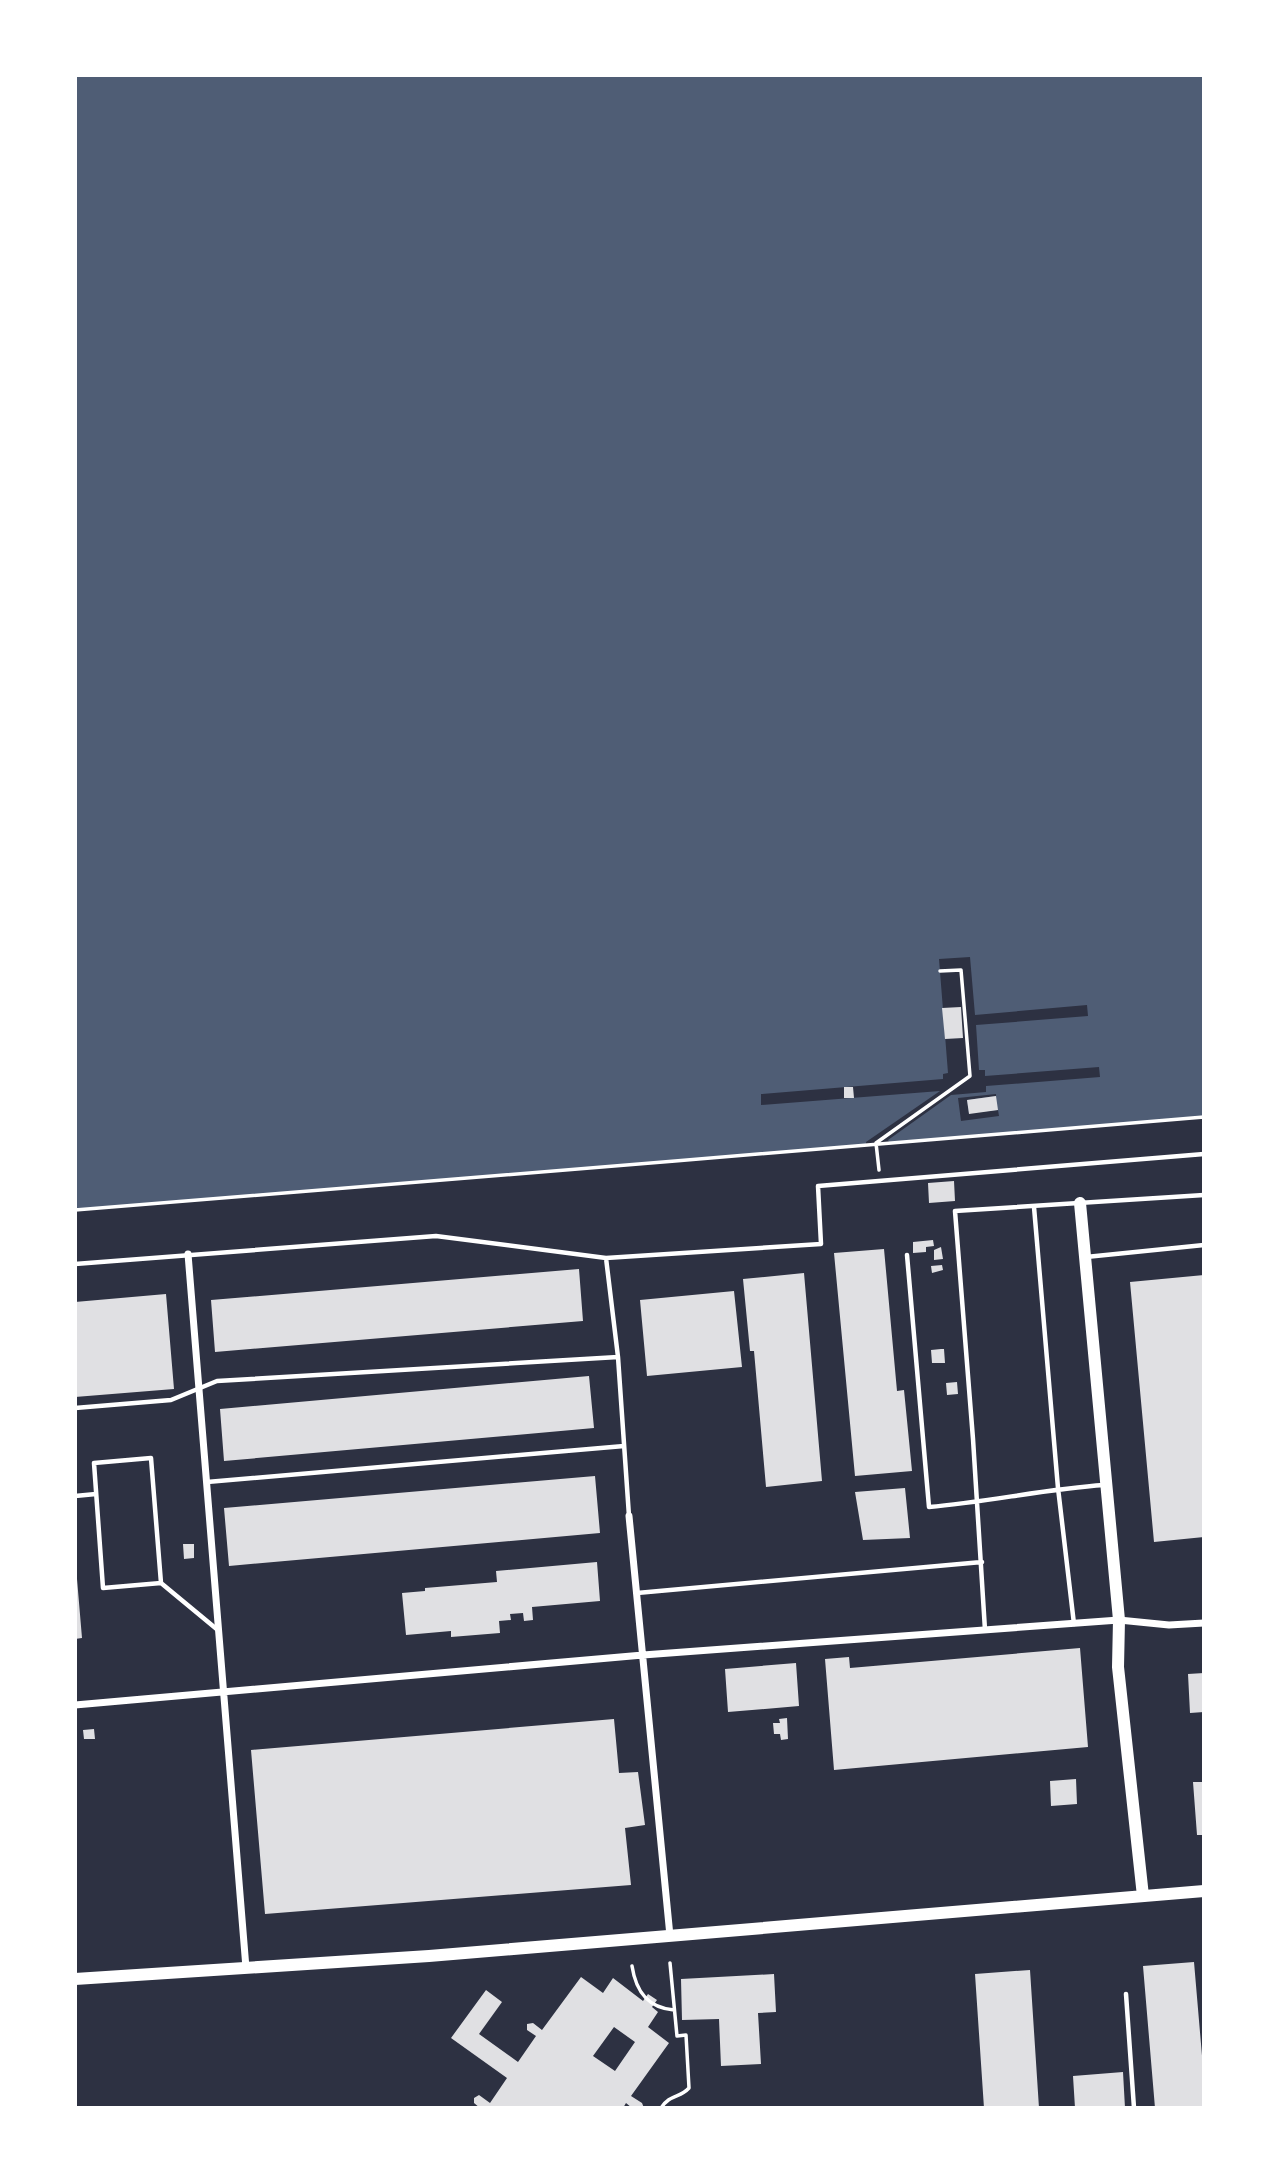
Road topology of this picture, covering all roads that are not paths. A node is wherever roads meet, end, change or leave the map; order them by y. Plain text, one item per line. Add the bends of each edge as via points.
1 (1204, 1153) edge
2 (1204, 1195) edge
3 (1080, 1203) junction
4 (1034, 1207) junction
5 (1204, 1245) edge
6 (188, 1254) junction
7 (907, 1255) dead end
8 (1085, 1257) junction
9 (606, 1258) junction
10 (75, 1264) edge
11 (618, 1357) junction
12 (197, 1390) junction
13 (75, 1408) edge
14 (624, 1446) junction
15 (206, 1482) junction
16 (1106, 1485) junction
17 (1058, 1488) junction
18 (96, 1494) junction
19 (75, 1496) edge
20 (978, 1503) junction
21 (629, 1516) joint
22 (982, 1562) junction
23 (161, 1583) junction
24 (636, 1593) junction
25 (1119, 1620) junction
26 (1074, 1623) junction
27 (1204, 1623) edge
28 (985, 1630) junction
29 (219, 1631) junction
30 (643, 1655) junction
31 (223, 1693) junction
32 (75, 1705) edge
33 (1204, 1891) edge
34 (1143, 1896) junction
35 (670, 1936) junction
36 (246, 1968) junction
37 (75, 1979) edge
38 (1126, 1994) dead end
39 (1134, 2108) edge

1 - 9 lane via 818,1186 821,1244
2 - 3 lane
3 - 4 lane
3 - 8 street
4 - 17 lane
4 - 20 lane via 955,1211
5 - 8 lane
6 - 9 lane via 436,1236
6 - 10 lane
6 - 12 street
7 - 20 lane via 929,1507
8 - 16 street
9 - 11 lane
11 - 12 lane via 217,1381
11 - 14 lane
12 - 13 lane via 171,1400
12 - 15 street
14 - 15 lane
14 - 21 lane
15 - 29 street
16 - 17 lane
16 - 25 street
17 - 20 lane
17 - 26 lane
18 - 19 lane
18 - 23 lane via 103,1588
18 - 23 lane via 94,1463 151,1458
20 - 22 lane
21 - 24 street
22 - 24 lane
22 - 28 lane
23 - 29 lane
24 - 30 street
25 - 26 street
25 - 27 street
25 - 34 street via 1118,1667
26 - 28 street
28 - 30 street
29 - 31 street
30 - 31 street
30 - 35 street
31 - 32 street
31 - 36 street
33 - 34 street
34 - 35 street
35 - 36 street
36 - 37 street
38 - 39 lane

